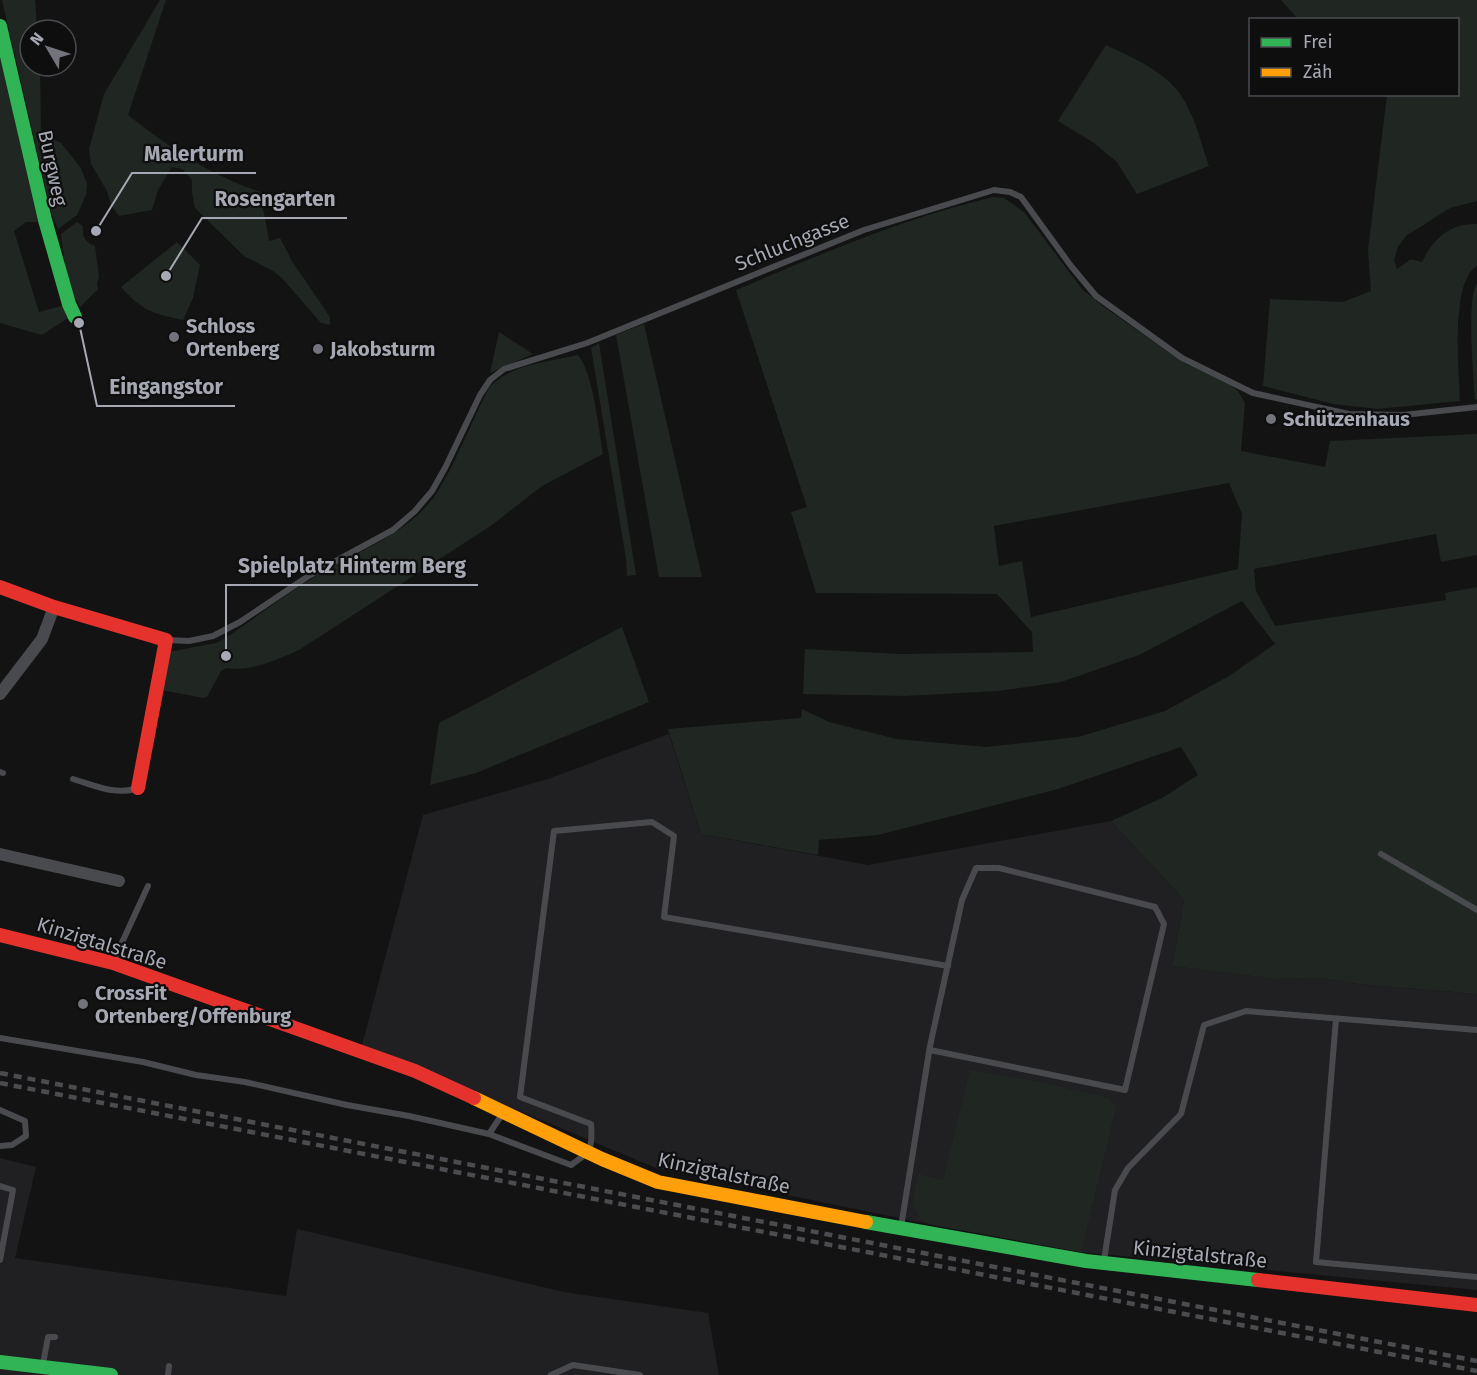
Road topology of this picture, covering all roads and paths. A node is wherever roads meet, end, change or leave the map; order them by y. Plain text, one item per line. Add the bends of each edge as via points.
1 (0, 26) edge
2 (75, 317) dead end
3 (1477, 407) edge
4 (0, 587) edge
5 (54, 607) junction
6 (166, 640) junction
7 (0, 694) edge
8 (73, 779) dead end
9 (138, 788) joint
10 (0, 854) edge
11 (1381, 854) dead end
12 (119, 881) dead end
13 (148, 886) dead end
14 (1477, 910) edge
15 (0, 934) edge
16 (113, 963) junction
17 (948, 966) junction
18 (1336, 1019) junction
19 (1477, 1030) edge
20 (0, 1038) edge
21 (930, 1050) junction
22 (0, 1110) edge
23 (504, 1111) junction
24 (489, 1134) junction
25 (0, 1146) edge
26 (589, 1152) junction
27 (0, 1186) edge
28 (901, 1228) junction
29 (0, 1260) edge
30 (1104, 1263) junction
31 (1477, 1277) edge
32 (1477, 1305) edge
33 (55, 1337) dead end
34 (0, 1362) edge
35 (168, 1366) dead end
36 (42, 1368) junction
37 (111, 1375) edge
38 (168, 1375) edge
39 (551, 1375) edge
40 (640, 1375) edge

1 - 2 main road, Burgweg via 45,220
3 - 6 lane, Schluchgasse via 1403,415 1349,414 1253,393 1182,358 1096,296 1021,197 994,190 864,230 587,343 504,369 480,395 432,491 393,530 310,575 213,636
4 - 5 main road
5 - 6 main road
5 - 7 street via 42,639
6 - 9 main road
8 - 9 lane via 112,791
10 - 12 street
11 - 14 lane
13 - 16 lane
15 - 16 main road, Kinzigtalstraße
16 - 23 main road, Kinzigtalstraße via 415,1071
17 - 21 lane
17 - 21 lane via 962,900 976,868 999,868 1155,907 1164,924 1125,1090
17 - 26 lane via 663,917 674,836 652,822 554,831 520,1097 591,1124 593,1142
18 - 19 lane
18 - 30 lane via 1246,1011 1204,1025 1181,1114 1128,1168 1115,1190
18 - 31 lane via 1316,1263
20 - 24 lane via 245,1082
21 - 28 lane
22 - 25 lane via 25,1121 26,1136 12,1145
23 - 24 lane
23 - 26 main road, Kinzigtalstraße
24 - 26 lane via 571,1165
26 - 28 main road, Kinzigtalstraße via 658,1182
27 - 29 lane via 13,1190
28 - 30 main road, Kinzigtalstraße
30 - 32 main road, Kinzigtalstraße
33 - 36 lane via 48,1337
34 - 36 main road
35 - 38 lane
36 - 37 main road
39 - 40 lane via 573,1365

